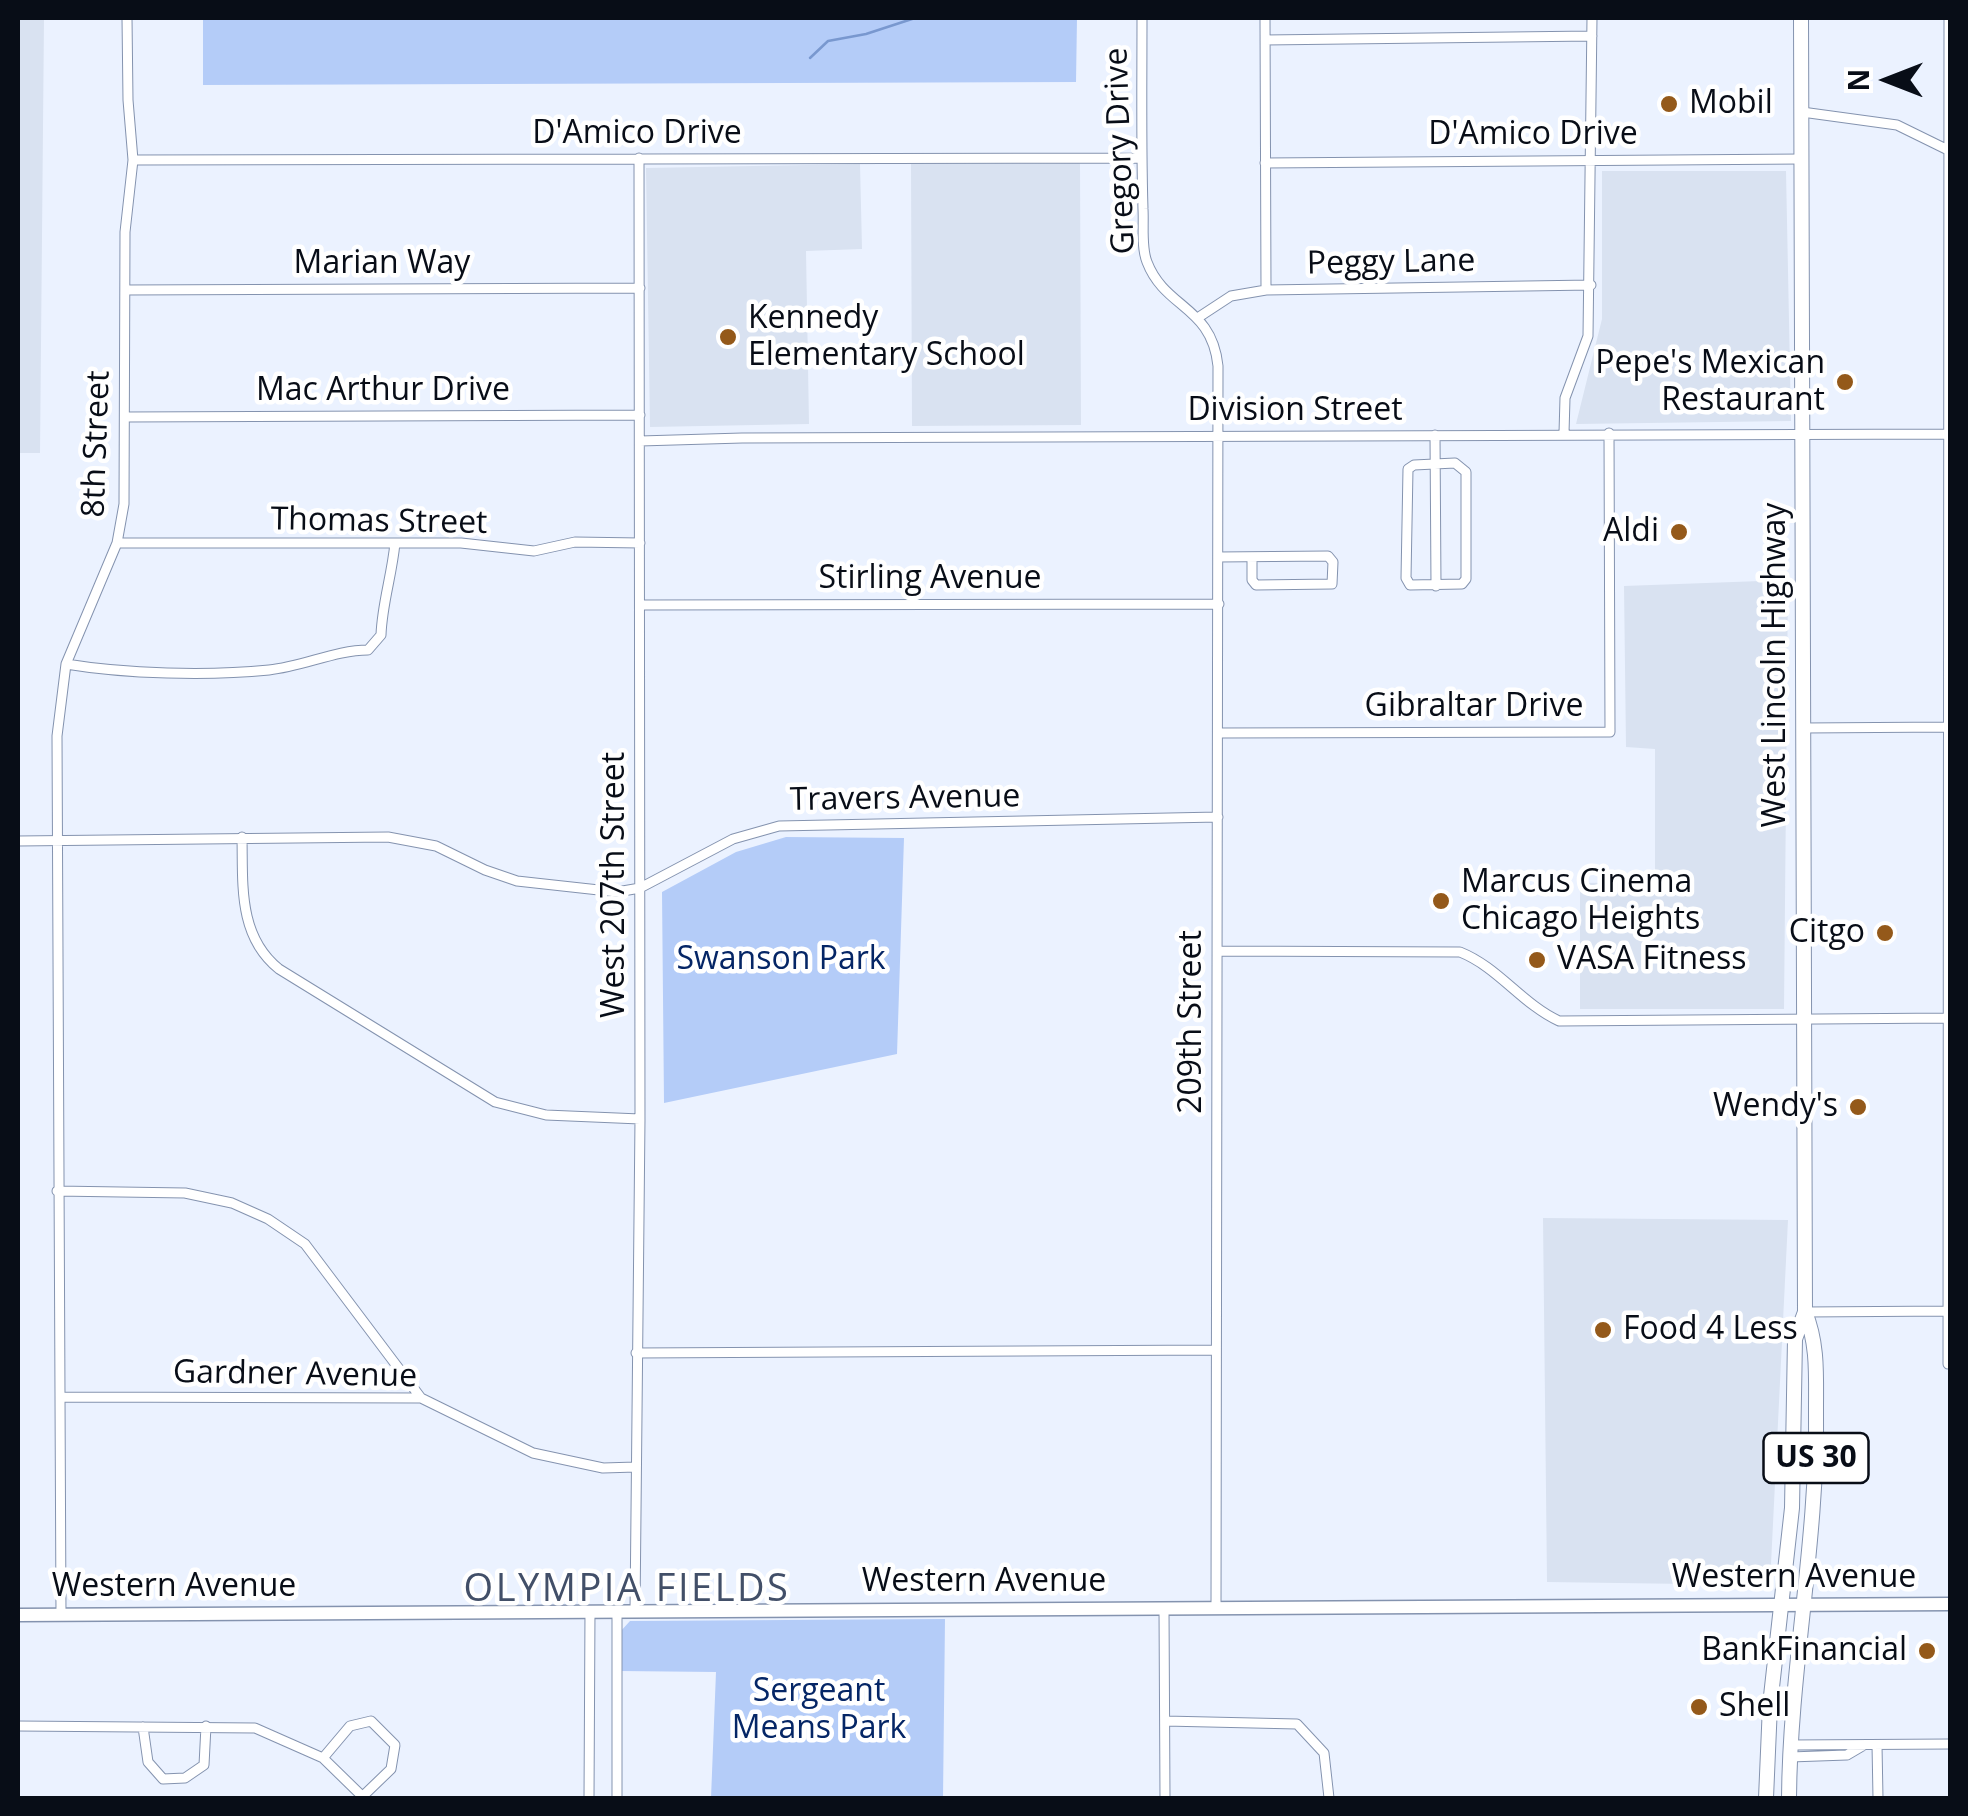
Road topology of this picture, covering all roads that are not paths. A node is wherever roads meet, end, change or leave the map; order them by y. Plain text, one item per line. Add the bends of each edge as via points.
1 (127, 18) edge
2 (1142, 18) edge
3 (1265, 18) edge
4 (1592, 18) edge
5 (1801, 18) edge
6 (1949, 18) edge
7 (1592, 36) junction
8 (1266, 40) junction
9 (1802, 112) junction
10 (1950, 151) edge
11 (639, 158) junction
12 (1141, 158) junction
13 (1802, 159) junction
14 (133, 160) junction
15 (1592, 160) junction
16 (1265, 163) junction
17 (1591, 286) junction
18 (640, 288) junction
19 (124, 290) junction
20 (1266, 290) junction
21 (1199, 317) junction
22 (640, 415) junction
23 (125, 418) junction
24 (1564, 433) junction
25 (1610, 433) junction
26 (1802, 433) junction
27 (1950, 434) edge
28 (1435, 435) junction
29 (1218, 437) junction
30 (640, 442) junction
31 (1436, 464) junction
32 (116, 543) junction
33 (395, 543) junction
34 (640, 543) junction
35 (1252, 556) junction
36 (1218, 557) junction
37 (1436, 586) junction
38 (1219, 604) junction
39 (641, 605) junction
40 (66, 664) junction
41 (1949, 727) edge
42 (1804, 728) junction
43 (1219, 733) junction
44 (1218, 817) junction
45 (242, 837) junction
46 (56, 839) junction
47 (18, 840) edge
48 (640, 888) junction
49 (1218, 950) junction
50 (1948, 1018) edge
51 (1804, 1019) junction
52 (640, 1119) junction
53 (57, 1190) junction
54 (1949, 1311) edge
55 (1805, 1312) junction
56 (1216, 1350) junction
57 (636, 1353) junction
58 (1948, 1364) edge
59 (60, 1397) junction
60 (422, 1398) junction
61 (636, 1466) junction
62 (1950, 1604) edge
63 (1782, 1605) junction
64 (1804, 1605) junction
65 (1164, 1608) junction
66 (1216, 1608) junction
67 (590, 1611) junction
68 (618, 1611) junction
69 (635, 1611) junction
70 (18, 1615) edge
71 (61, 1615) junction
72 (1165, 1721) junction
73 (18, 1726) edge
74 (143, 1726) junction
75 (206, 1726) junction
76 (1877, 1744) junction
77 (1950, 1744) edge
78 (1790, 1751) junction
79 (322, 1758) junction
80 (363, 1797) edge
81 (590, 1798) edge
82 (618, 1798) edge
83 (1165, 1798) edge
84 (1328, 1798) edge
85 (1766, 1798) edge
86 (1789, 1798) edge
87 (1878, 1798) edge

1 - 14 street, 8th Street
2 - 12 street, Gregory Drive
3 - 8 street
4 - 7 street
5 - 9 main road, West Lincoln Highway / US 30
6 - 10 street
7 - 8 street
7 - 15 street
8 - 16 street
9 - 10 street via 1897,126
9 - 13 main road, West Lincoln Highway / US 30
10 - 27 street
11 - 12 street, D'Amico Drive
11 - 14 street, D'Amico Drive
11 - 18 street, West 207th Street
12 - 21 street, Gregory Drive via 1145,258 1158,284
13 - 15 street, D'Amico Drive
13 - 26 main road, West Lincoln Highway / US 30
14 - 19 street, 8th Street
15 - 16 street, D'Amico Drive
15 - 17 street
16 - 20 street
17 - 20 street, Peggy Lane
17 - 24 street via 1588,336 1565,398
18 - 19 street, Marian Way
18 - 22 street, West 207th Street
19 - 23 street, 8th Street
20 - 21 street, Peggy Lane via 1231,296
21 - 29 street via 1216,352
22 - 23 street, Mac Arthur Drive
22 - 30 street, West 207th Street
23 - 32 street, 8th Street via 125,492
24 - 25 street, Division Street
24 - 28 street, Division Street
25 - 26 street, Division Street
25 - 43 street, Gibraltar Drive via 1610,732
26 - 27 street, Division Street
26 - 42 main road, West Lincoln Highway / US 30
27 - 41 street
28 - 29 street, Division Street
28 - 31 street
29 - 30 street, Division Street
29 - 36 street, 209th Street
30 - 34 street, West 207th Street
31 - 37 street
31 - 37 street via 1408,469 1406,578 1410,585
31 - 37 street via 1462,467 1467,496 1466,579
32 - 33 street, Thomas Street
32 - 40 street, 8th Street
33 - 34 street, Thomas Street via 534,551 575,542
33 - 40 street via 382,635 368,650 266,670 126,672
34 - 39 street, West 207th Street
35 - 35 street via 1328,556 1334,580 1256,585
35 - 36 street
36 - 38 street, 209th Street
38 - 39 street, Stirling Avenue
38 - 43 street, 209th Street
39 - 48 street, West 207th Street
40 - 46 street, 8th Street via 58,713
41 - 42 street
41 - 50 street
42 - 51 main road, West Lincoln Highway / US 30
43 - 44 street, 209th Street
44 - 48 street, Travers Avenue via 779,826 733,838
44 - 49 street, 209th Street
45 - 46 street, Travers Avenue
45 - 48 street, Travers Avenue via 404,838 517,881 609,892
45 - 52 street via 248,920 257,944 279,969 495,1102 546,1116
46 - 47 street, Travers Avenue
46 - 53 street, 8th Street
48 - 52 street, West 207th Street
49 - 51 street via 1460,952 1559,1022
49 - 56 street, 209th Street
50 - 51 street
50 - 54 street
51 - 55 main road, West Lincoln Highway / US 30
52 - 57 street, West 207th Street
53 - 59 street, 8th Street
53 - 60 street via 185,1193 232,1203 268,1220 305,1244
54 - 55 street
54 - 58 street
55 - 63 main road, West Lincoln Highway / US 30 via 1795,1339 1792,1508
55 - 64 main road, West Lincoln Highway / US 30 via 1815,1336 1816,1428
56 - 57 street
56 - 66 street, 209th Street
57 - 61 street, West 207th Street
59 - 60 street, Gardner Avenue
59 - 71 street, 8th Street
60 - 61 street, Gardner Avenue via 532,1453 603,1468
61 - 69 street, West 207th Street
62 - 64 main road, Western Avenue
63 - 64 main road, Western Avenue
63 - 66 main road, Western Avenue
63 - 85 main road, US 30
64 - 78 main road, US 30
65 - 66 main road, Western Avenue
65 - 69 main road, Western Avenue
65 - 72 street
67 - 68 main road, Western Avenue
67 - 71 main road, Western Avenue
67 - 81 street
68 - 69 main road, Western Avenue
68 - 82 street
70 - 71 main road, Western Avenue
72 - 83 street
72 - 84 street via 1297,1724 1324,1753
73 - 74 street
74 - 75 street
74 - 75 street via 148,1762 163,1779 185,1778 204,1765
75 - 79 street via 254,1728
76 - 77 street
76 - 78 street via 1847,1756
76 - 87 street
78 - 86 main road, US 30
79 - 80 street
79 - 80 street via 350,1726 371,1721 395,1745 391,1770

